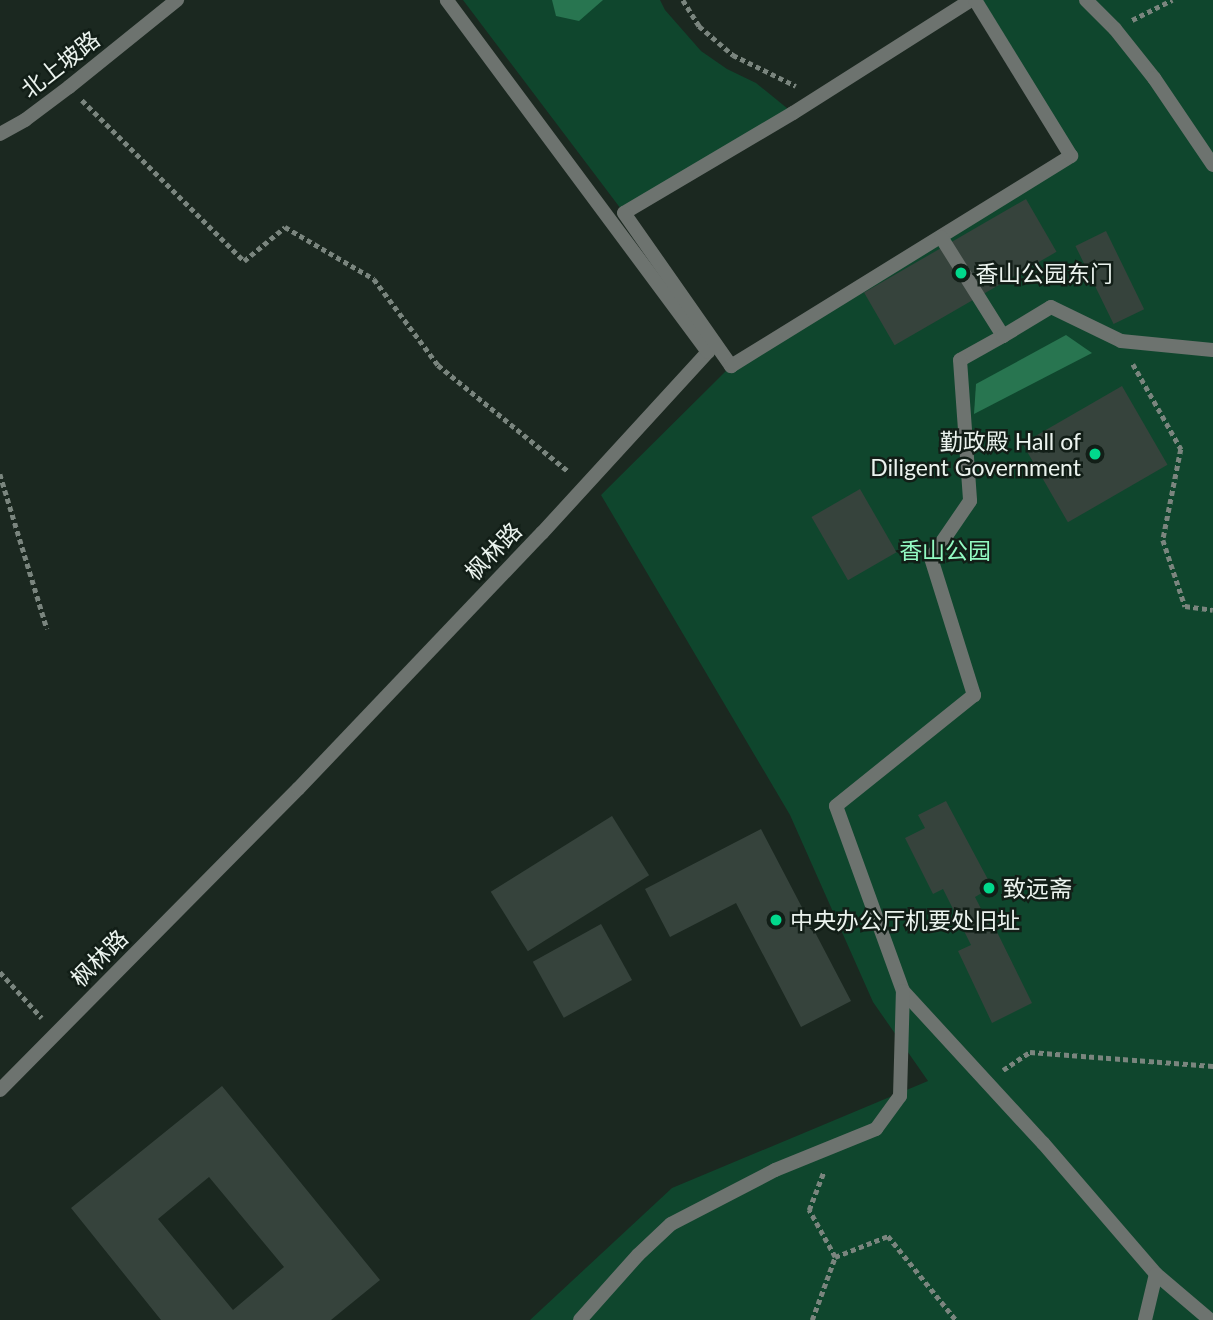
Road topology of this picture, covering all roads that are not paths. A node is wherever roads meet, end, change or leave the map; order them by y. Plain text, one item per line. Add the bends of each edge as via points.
1 (177, 0) edge
2 (447, 0) edge
3 (973, 0) edge
4 (1086, 0) edge
5 (0, 134) edge
6 (1213, 165) edge
7 (941, 237) junction
8 (1003, 336) junction
9 (1213, 350) edge
10 (903, 991) junction
11 (0, 1090) edge
12 (1156, 1274) junction
13 (580, 1320) edge
14 (1145, 1320) edge
15 (1210, 1320) edge

1 - 5 street, 北上坡路 via 69,88
2 - 11 street, 枫林路 via 708,352 298,789
3 - 7 street via 1072,156
3 - 7 street via 624,213 731,366
4 - 6 street via 1154,78
7 - 8 street
8 - 9 street via 1051,307 1121,341
8 - 10 street via 960,360 970,501 931,558 974,695 836,806
10 - 12 street
10 - 13 street via 900,1096 876,1129 775,1170 671,1224
12 - 14 street
12 - 15 street

